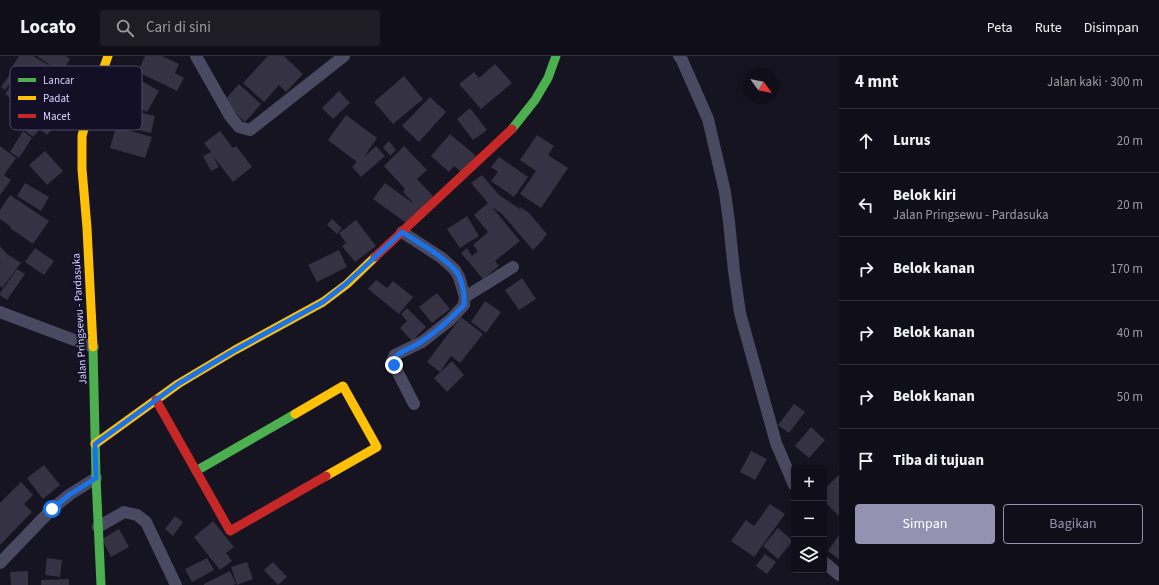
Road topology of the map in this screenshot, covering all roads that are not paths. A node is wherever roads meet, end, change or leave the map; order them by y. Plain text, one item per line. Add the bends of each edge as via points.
1 (108, 56) edge
2 (196, 56) edge
3 (344, 56) edge
4 (556, 56) edge
5 (679, 56) edge
6 (104, 66) edge
7 (84, 130) edge
8 (402, 232) junction
9 (513, 267) dead end
10 (465, 297) junction
11 (0, 312) edge
12 (93, 347) junction
13 (156, 400) junction
14 (414, 404) dead end
15 (95, 444) junction
16 (196, 470) junction
17 (96, 478) junction
18 (791, 478) edge
19 (98, 527) junction
20 (0, 563) edge
21 (827, 565) edge
22 (839, 576) edge
23 (101, 585) edge
24 (176, 585) edge

1 - 6 street, Jalan Pringsewu - Pardasuka
2 - 3 street via 230,116 239,127 250,130
4 - 8 street via 548,78 535,100 512,129
5 - 18 street via 708,119 725,192 740,313 776,443
7 - 12 street, Jalan Pringsewu - Pardasuka via 82,169
8 - 10 street via 456,270
8 - 13 street via 323,302 235,350
9 - 10 street
10 - 14 street via 464,305 450,320 422,342 395,355 392,361
11 - 12 street
12 - 15 street, Jalan Pringsewu - Pardasuka
13 - 15 street
13 - 16 street
15 - 17 street, Jalan Pringsewu - Pardasuka
16 - 16 street via 230,531 377,447 343,386
17 - 19 street, Jalan Pringsewu - Pardasuka
17 - 20 street via 52,509
19 - 23 street, Jalan Pringsewu - Pardasuka
19 - 24 street via 124,512 137,514 146,522
21 - 22 street

